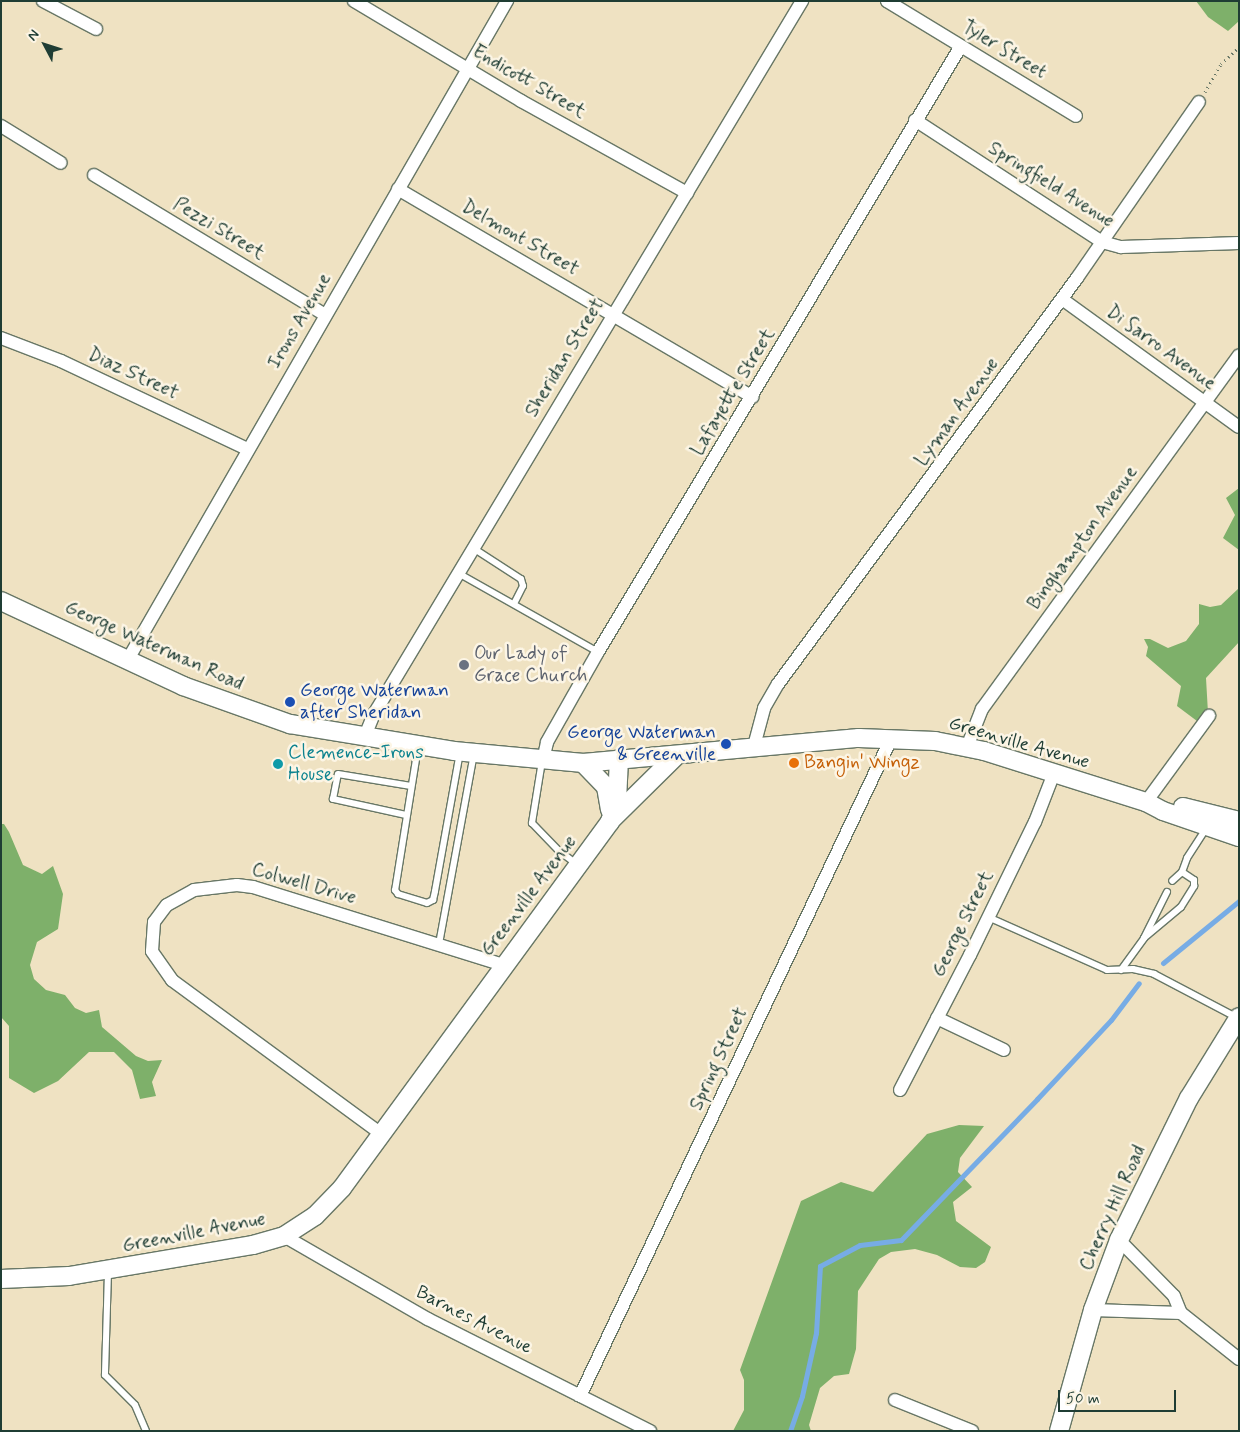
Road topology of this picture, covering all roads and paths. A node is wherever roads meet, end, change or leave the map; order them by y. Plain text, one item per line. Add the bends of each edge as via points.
1 (43, 1) edge
2 (354, 1) edge
3 (507, 1) edge
4 (802, 1) edge
5 (887, 1) edge
6 (96, 29) dead end
7 (961, 46) junction
8 (1239, 48) edge
9 (467, 68) junction
10 (1199, 102) joint
11 (1076, 116) dead end
12 (915, 120) junction
13 (1, 126) edge
14 (61, 163) dead end
15 (94, 175) dead end
16 (398, 189) junction
17 (687, 193) junction
18 (1102, 242) junction
19 (1239, 243) edge
20 (1062, 298) junction
21 (613, 313) junction
22 (325, 315) junction
23 (1, 338) edge
24 (1239, 355) edge
25 (753, 396) junction
26 (1205, 403) junction
27 (1239, 426) edge
28 (247, 449) junction
29 (473, 548) junction
30 (458, 573) junction
31 (1, 601) edge
32 (514, 604) junction
33 (598, 652) junction
34 (127, 661) junction
35 (1209, 716) dead end
36 (365, 736) junction
37 (892, 738) junction
38 (418, 746) junction
39 (754, 746) junction
40 (967, 746) junction
41 (467, 752) junction
42 (677, 755) junction
43 (619, 759) junction
44 (543, 760) junction
45 (583, 763) junction
46 (1054, 773) junction
47 (411, 786) junction
48 (1146, 802) junction
49 (406, 815) junction
50 (1209, 821) junction
51 (610, 822) junction
52 (1239, 822) edge
53 (1239, 837) edge
54 (578, 865) junction
55 (1182, 872) junction
56 (1172, 881) dead end
57 (1167, 892) dead end
58 (988, 917) junction
59 (1144, 938) junction
60 (439, 944) junction
61 (504, 965) junction
62 (1120, 970) junction
63 (1238, 1017) edge
64 (937, 1018) junction
65 (1004, 1050) dead end
66 (900, 1090) dead end
67 (380, 1134) junction
68 (284, 1236) junction
69 (1118, 1240) junction
70 (108, 1270) junction
71 (1, 1279) edge
72 (1093, 1310) junction
73 (1181, 1313) junction
74 (1239, 1360) edge
75 (580, 1396) junction
76 (895, 1400) dead end
77 (146, 1431) edge
78 (650, 1431) edge
79 (972, 1431) edge
80 (1059, 1431) edge

1 - 6 street
2 - 9 street, Endicott Street
3 - 9 street, Irons Avenue
4 - 17 street, Sheridan Street
5 - 7 street, Tyler Street
7 - 11 street, Tyler Street
7 - 12 street, Lafayette Street
8 - 10 path via 1221,64
9 - 16 street, Irons Avenue
9 - 17 street, Endicott Street
10 - 18 street, Lyman Avenue
12 - 18 street, Springfield Avenue
12 - 25 street, Lafayette Street
13 - 14 street
15 - 22 street, Pezzi Street
16 - 21 street, Delmont Street
16 - 22 street, Irons Avenue
17 - 21 street, Sheridan Street
18 - 19 street, Springfield Avenue via 1121,246
18 - 20 street, Lyman Avenue
20 - 26 street, Di Sarro Avenue
20 - 39 street, Lyman Avenue via 778,684 764,708
21 - 25 street, Delmont Street
21 - 29 street, Sheridan Street
22 - 28 street, Irons Avenue
23 - 28 street, Diaz Street via 61,361
24 - 26 street, Binghampton Avenue
25 - 33 street, Lafayette Street
26 - 27 street, Di Sarro Avenue
26 - 40 street, Binghampton Avenue via 982,709
28 - 34 street, Irons Avenue
29 - 30 street, Sheridan Street
29 - 32 lane via 521,579 523,586
30 - 32 lane
30 - 36 street, Sheridan Street via 374,714
31 - 34 main road, George Waterman Road
32 - 33 lane
33 - 44 street, Lafayette Street via 547,742
34 - 36 main road, George Waterman Road via 251,712 290,724
35 - 48 street
36 - 38 main road, George Waterman Road
37 - 39 main road, Greenville Avenue
37 - 40 main road, Greenville Avenue
37 - 75 street, Spring Street
38 - 41 main road, George Waterman Road
38 - 47 lane
39 - 42 main road, Greenville Avenue
40 - 46 main road, Greenville Avenue
41 - 44 main road, George Waterman Road
41 - 49 lane via 433,900 427,902 398,894 395,890
41 - 60 lane
42 - 43 main road, Greenville Avenue
42 - 51 main road
43 - 45 main road, George Waterman Road
43 - 51 main road, Greenville Avenue via 617,801
44 - 45 main road, George Waterman Road
44 - 54 lane via 532,823
45 - 51 main road via 606,787
46 - 48 main road, Greenville Avenue
46 - 58 street, George Street
47 - 49 lane
47 - 49 lane via 338,774 333,799
48 - 50 main road, Greenville Avenue
50 - 52 main road, Greenville Avenue
50 - 53 main road, Greenville Avenue
50 - 55 lane
51 - 54 main road, Greenville Avenue
54 - 61 main road, Greenville Avenue
55 - 56 lane
55 - 59 lane via 1194,880 1194,886 1181,907
57 - 59 lane
58 - 62 lane via 1106,970
58 - 64 street, George Street
59 - 62 lane
60 - 61 street, Colwell Drive
60 - 67 street, Colwell Drive via 254,887 237,885 194,890 171,902 154,922 152,951 172,980
61 - 67 main road, Greenville Avenue
62 - 63 lane via 1154,974
63 - 69 main road, Cherry Hill Road via 1231,1036 1189,1098
64 - 65 street
64 - 66 street, George Street
67 - 68 main road, Greenville Avenue via 342,1188 315,1216
68 - 70 main road, Greenville Avenue via 253,1245
68 - 75 street, Barnes Avenue via 428,1319
69 - 72 main road, Cherry Hill Road
69 - 73 street via 1174,1296
70 - 71 main road, Greenville Avenue
70 - 77 lane via 106,1374 135,1405
72 - 73 street
72 - 80 main road, Cherry Hill Road
73 - 74 street
75 - 78 street, Barnes Avenue
76 - 79 street

